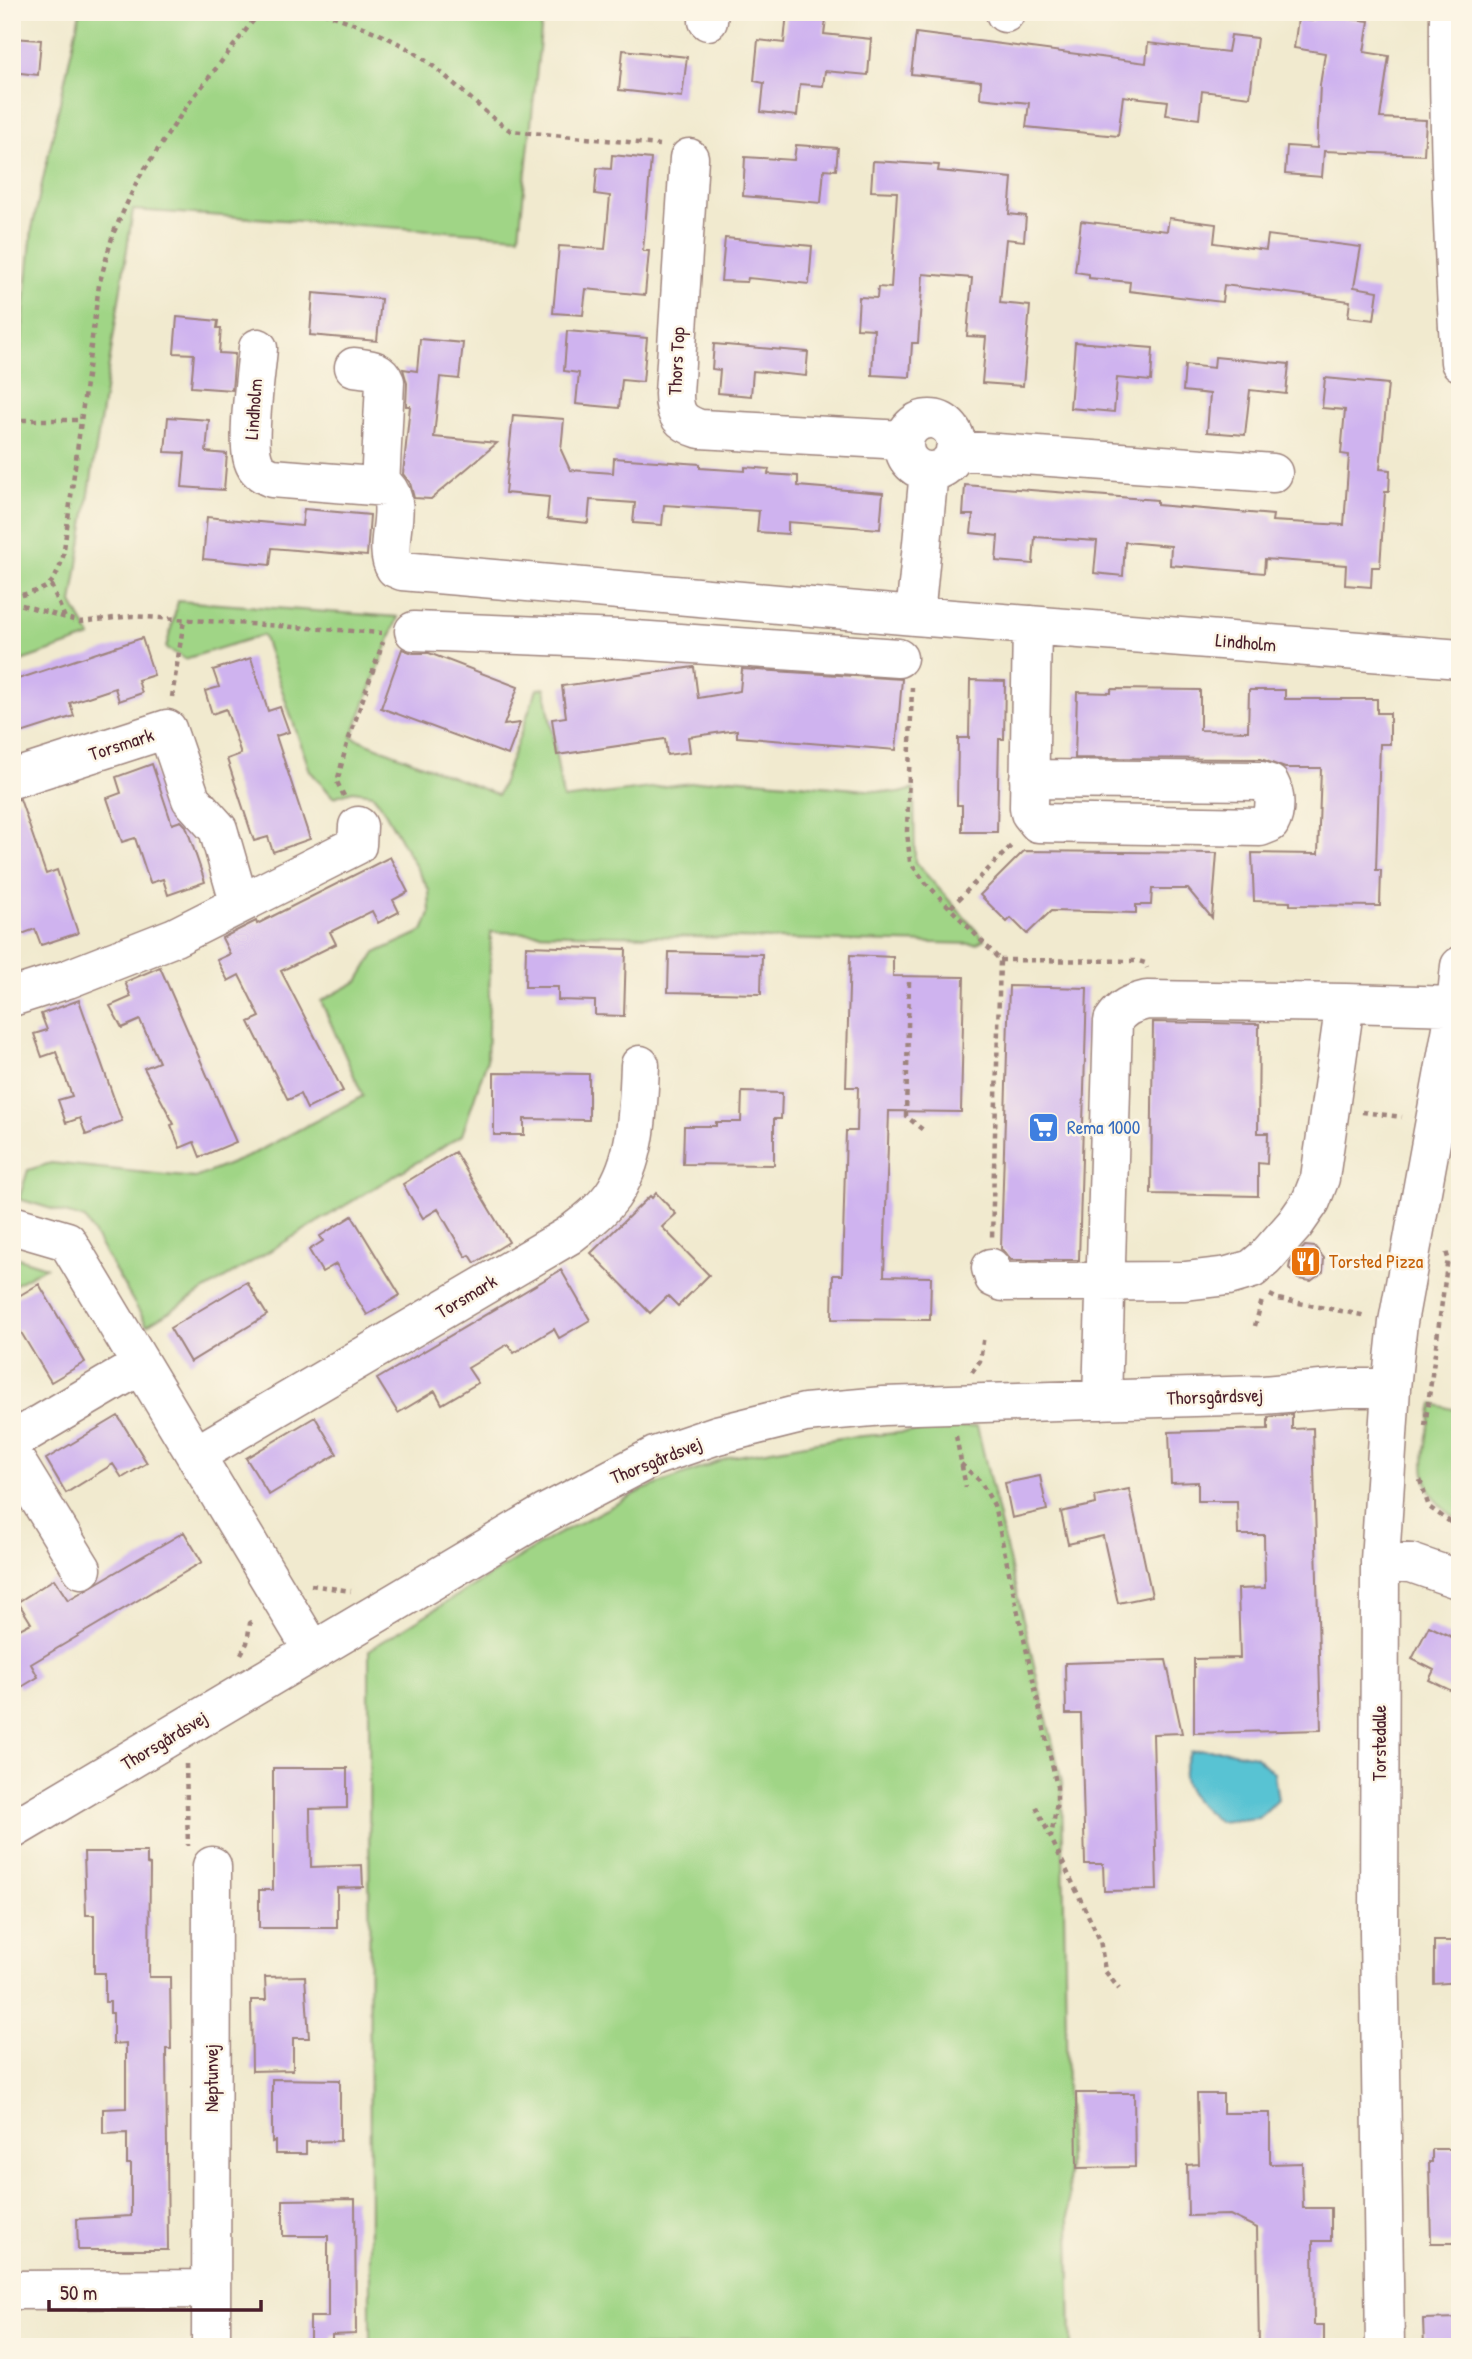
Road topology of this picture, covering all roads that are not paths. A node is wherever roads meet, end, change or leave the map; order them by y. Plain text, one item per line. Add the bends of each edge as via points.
1 (1449, 12) edge
2 (689, 158) road end
3 (1458, 287) edge
4 (258, 348) dead end
5 (1460, 362) edge
6 (354, 367) dead end
7 (942, 460) junction
8 (1273, 472) dead end
9 (380, 486) junction
10 (504, 579) junction
11 (623, 590) junction
12 (829, 608) junction
13 (915, 616) junction
14 (1032, 625) junction
15 (400, 632) road end
16 (498, 634) junction
17 (620, 639) junction
18 (826, 653) junction
19 (1460, 659) edge
20 (905, 667) road end
21 (12, 779) edge
22 (1029, 779) junction
23 (1129, 780) junction
24 (358, 825) road end
25 (1128, 826) junction
26 (243, 902) junction
27 (1460, 966) edge
28 (12, 997) edge
29 (1345, 1003) junction
30 (1455, 1006) junction
31 (640, 1065) dead end
32 (1442, 1138) edge
33 (12, 1225) edge
34 (991, 1268) road end
35 (1105, 1282) junction
36 (141, 1366) junction
37 (1391, 1388) junction
38 (1102, 1400) junction
39 (12, 1441) edge
40 (12, 1455) edge
41 (196, 1455) junction
42 (1380, 1561) junction
43 (82, 1569) dead end
44 (1460, 1580) edge
45 (313, 1651) junction
46 (12, 1830) edge
47 (212, 1866) road end
48 (211, 2289) junction
49 (12, 2290) edge
50 (211, 2347) edge
51 (1385, 2347) edge

1 - 3 street via 1448,95
2 - 7 street, Thors Top via 674,394 678,418 700,429 905,440 917,423 937,421 952,433
3 - 5 street
4 - 9 street, Lindholm via 250,448 256,468 272,478
6 - 9 street, Lindholm via 378,372 385,382
7 - 8 street
7 - 13 street
9 - 10 street, Lindholm via 392,496 395,568
10 - 11 street, Lindholm
10 - 16 street
11 - 12 street, Lindholm
11 - 17 street
12 - 13 street, Lindholm
12 - 18 street
13 - 14 street, Lindholm
14 - 19 street, Lindholm
14 - 22 street
15 - 16 street
16 - 17 street
17 - 18 street
18 - 20 street
21 - 26 street, Torsmark via 167,729 191,799 218,829
22 - 23 street
22 - 25 street via 1029,807 1034,819 1045,825
23 - 25 street
23 - 25 street via 1261,781 1270,784 1274,793 1272,819 1260,827
24 - 26 street via 356,845
26 - 28 street via 174,937
27 - 30 street, Torstedalle
29 - 30 street
29 - 35 street via 1320,1178 1295,1224 1252,1269 1185,1281
29 - 35 street via 1147,1000 1120,1010 1113,1021
30 - 32 street, Torstedalle
31 - 41 street, Torsmark via 629,1160 610,1198 592,1217 568,1236
32 - 37 street, Torstedalle via 1415,1231
33 - 36 street via 67,1241
34 - 35 street via 994,1278 1003,1282
35 - 38 street
36 - 39 street
36 - 41 street
37 - 38 street, Thorsgårdsvej
37 - 42 street, Torstedalle
38 - 45 street, Thorsgårdsvej via 960,1390 883,1406 806,1413 717,1435 655,1456 546,1513
40 - 43 street
41 - 45 street
42 - 44 street via 1411,1563
42 - 51 street, Torstedalle
45 - 46 street, Thorsgårdsvej
47 - 48 street, Neptunvej
48 - 49 street
48 - 50 street, Neptunvej

